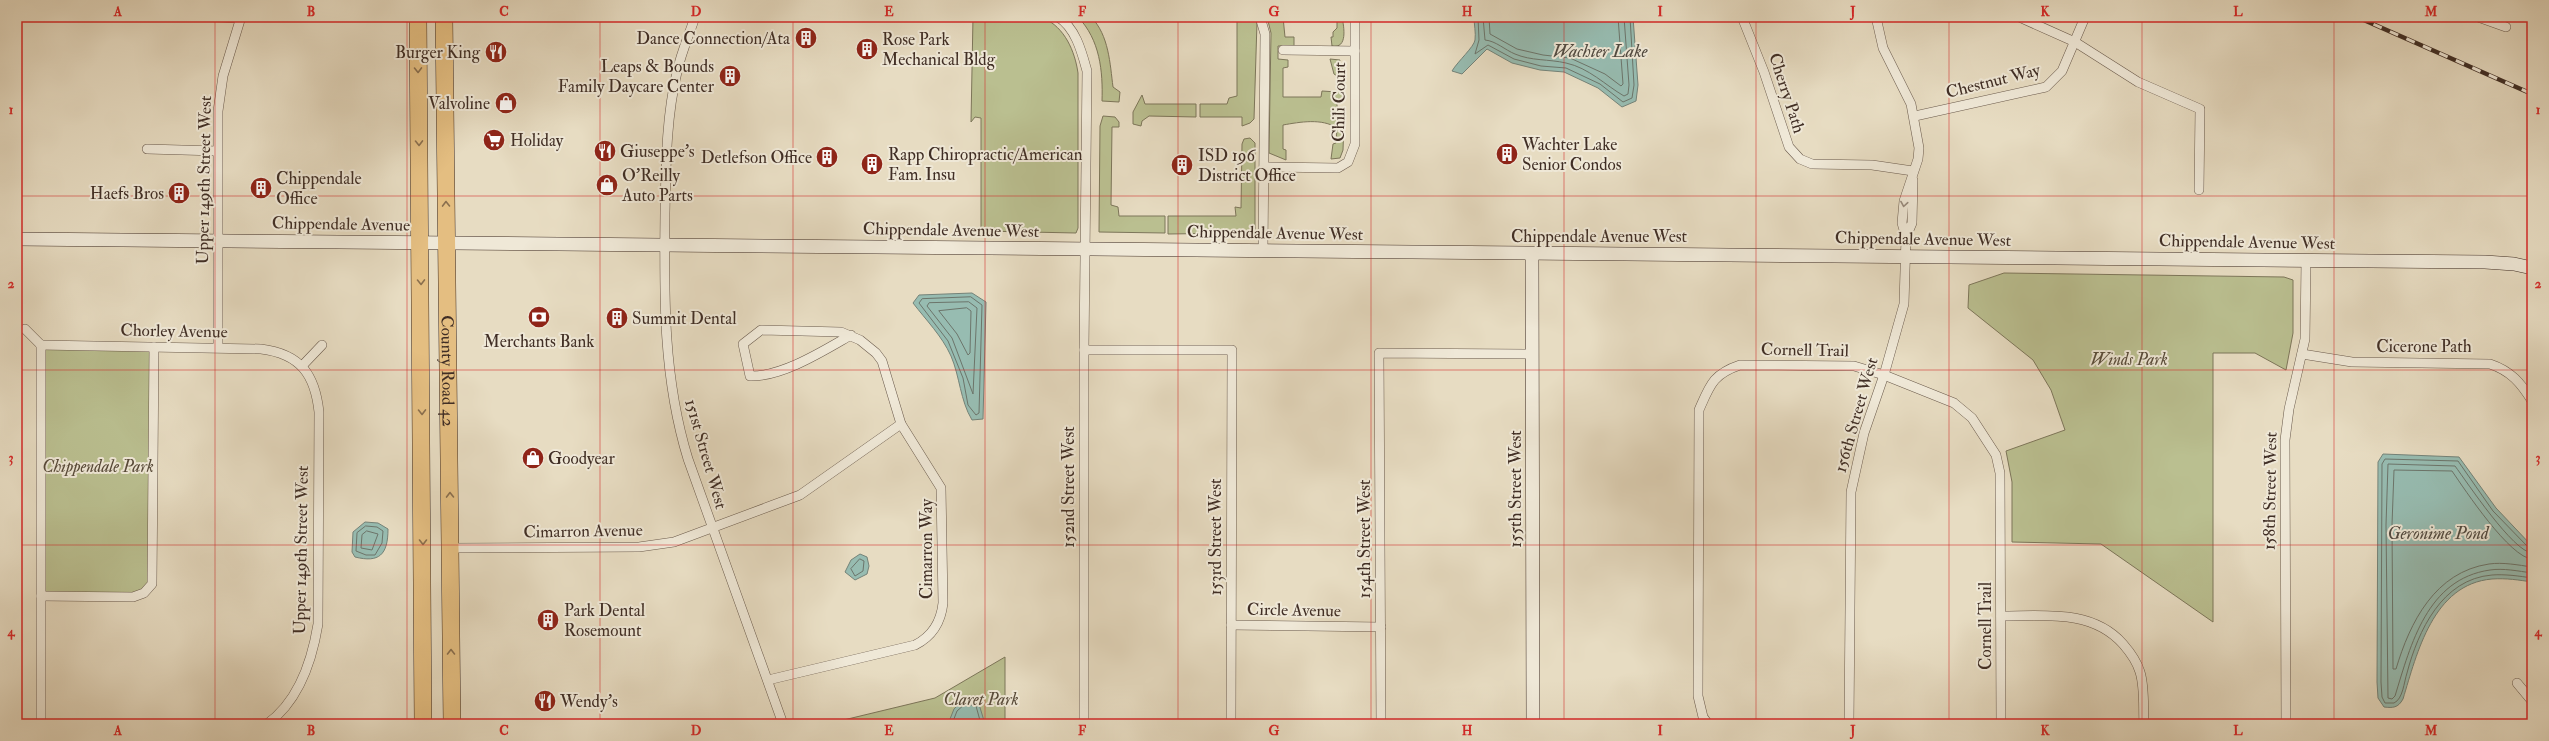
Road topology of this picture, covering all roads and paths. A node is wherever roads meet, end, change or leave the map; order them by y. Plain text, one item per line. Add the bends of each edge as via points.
1 (216, 17) edge
2 (241, 17) edge
3 (418, 17) edge
4 (444, 17) edge
5 (695, 17) edge
6 (1058, 17) edge
7 (1260, 17) edge
8 (1355, 17) edge
9 (1742, 17) edge
10 (1876, 17) edge
11 (2019, 17) edge
12 (2085, 17) edge
13 (2478, 17) edge
14 (2506, 27) dead end
15 (2075, 42) junction
16 (1283, 50) dead end
17 (1355, 51) junction
18 (1915, 116) junction
19 (147, 148) dead end
20 (217, 151) junction
21 (1264, 167) junction
22 (1913, 171) junction
23 (2199, 190) dead end
24 (17, 239) edge
25 (218, 240) junction
26 (420, 243) junction
27 (447, 243) junction
28 (665, 245) junction
29 (1086, 249) junction
30 (1263, 251) junction
31 (1532, 254) junction
32 (1905, 256) junction
33 (2306, 261) junction
34 (2532, 268) edge
35 (25, 329) dead end
36 (850, 335) junction
37 (41, 345) junction
38 (322, 345) dead end
39 (154, 346) junction
40 (218, 347) junction
41 (1084, 350) junction
42 (1532, 354) junction
43 (2302, 354) junction
44 (302, 366) junction
45 (1884, 375) junction
46 (2532, 401) edge
47 (901, 424) junction
48 (712, 528) junction
49 (451, 548) junction
50 (41, 596) junction
51 (2001, 616) junction
52 (1231, 625) junction
53 (1381, 627) junction
54 (423, 662) junction
55 (768, 680) junction
56 (2517, 683) dead end
57 (2532, 701) edge
58 (273, 722) edge
59 (41, 724) edge
60 (423, 724) edge
61 (434, 724) edge
62 (452, 724) edge
63 (782, 724) edge
64 (1084, 724) edge
65 (1231, 724) edge
66 (1381, 724) edge
67 (1533, 724) edge
68 (1708, 724) edge
69 (1849, 724) edge
70 (2001, 724) edge
71 (2144, 724) edge
72 (2286, 724) edge

1 - 2 street
2 - 20 street, Upper 149th Street West via 220,94
3 -> 26 highway, County Road 42
27 -> 4 highway, County Road 42
5 - 28 street, 151st Street West via 677,72 668,140
6 - 29 street, 152nd Street West via 1063,20 1079,43 1087,71
7 - 21 street via 1265,34
8 - 17 street, Chili Court
9 - 22 street, Cherry Path via 1764,72 1786,141 1793,154 1812,164 1872,165
10 - 18 street, 156th Street West via 1883,48 1905,88
11 - 15 street
12 - 15 street, Chestnut Way
13 - 14 street
15 - 18 street, Chestnut Way via 2062,71 2046,87
15 - 23 street via 2138,82 2200,110
16 - 17 street, Chili Court
17 - 21 street, Chili Court via 1355,144 1348,162 1338,168
18 - 22 street, 156th Street West via 1919,148
19 - 20 street
20 - 25 street, Upper 149th Street West
21 - 30 street
22 - 32 street, 156th Street West via 1904,201 1902,223 1906,237
24 - 25 street, Chippendale Avenue
25 - 26 street, Chippendale Avenue
25 - 40 street, Upper 149th Street West
26 - 27 street, Chippendale Avenue
26 -> 54 highway, County Road 42
27 - 28 street, Chippendale Avenue
49 -> 27 highway, County Road 42
28 - 29 street, Chippendale Avenue West
28 - 48 street, 151st Street West via 665,329 672,396 682,441
29 - 30 street, Chippendale Avenue West
29 - 41 street, 152nd Street West
30 - 31 street, Chippendale Avenue West
31 - 32 street, Chippendale Avenue West
31 - 42 street, 155th Street West
32 - 33 street, Chippendale Avenue West
32 - 45 street, 156th Street West via 1904,304
33 - 34 street, Chippendale Avenue West via 2485,262
33 - 43 street, 158th Street West
35 - 37 street
36 - 36 street via 761,330 743,344 750,376 764,376 820,353
36 - 47 street, Cimarron Way via 869,346 882,361
37 - 39 street, Chorley Avenue
37 - 50 street
38 - 44 street
39 - 40 street, Chorley Avenue
39 - 50 street via 152,584 144,593 133,597
40 - 44 street, Chorley Avenue via 274,350
41 - 52 street, 153rd Street West via 1232,350
41 - 64 street, 152nd Street West
42 - 53 street, 154th Street West via 1379,353
42 - 67 street, 155th Street West
43 - 46 street, Cicerone Path via 2352,362 2490,364 2515,378
43 - 72 street, 158th Street West via 2289,409 2285,440
44 - 58 street, Upper 149th Street West via 314,383 319,412 318,624 314,650 299,685
45 - 51 street, Cornell Trail via 1954,403 1972,418 1996,455 2000,473
45 - 68 street, Cornell Trail via 1845,365 1740,365 1725,370 1712,381 1699,410 1698,696 1703,717
45 - 69 street, 156th Street West via 1864,433 1851,492
47 - 48 street via 800,495
47 - 55 street, Cimarron Way via 935,476 942,495 943,603 938,625 928,637 915,645
48 - 49 street, Cimarron Avenue via 674,542 651,546
48 - 55 street, 151st Street West
62 -> 49 highway, County Road 42
50 - 59 street
51 - 70 street, Cornell Trail
51 - 71 street via 2076,617 2098,623 2115,635 2130,651 2140,672
52 - 53 street, Circle Avenue
52 - 65 street, 153rd Street West
53 - 66 street, 154th Street West
54 - 60 highway, County Road 42
54 - 61 highway via 432,672
55 - 63 street, 151st Street West
56 - 57 street

